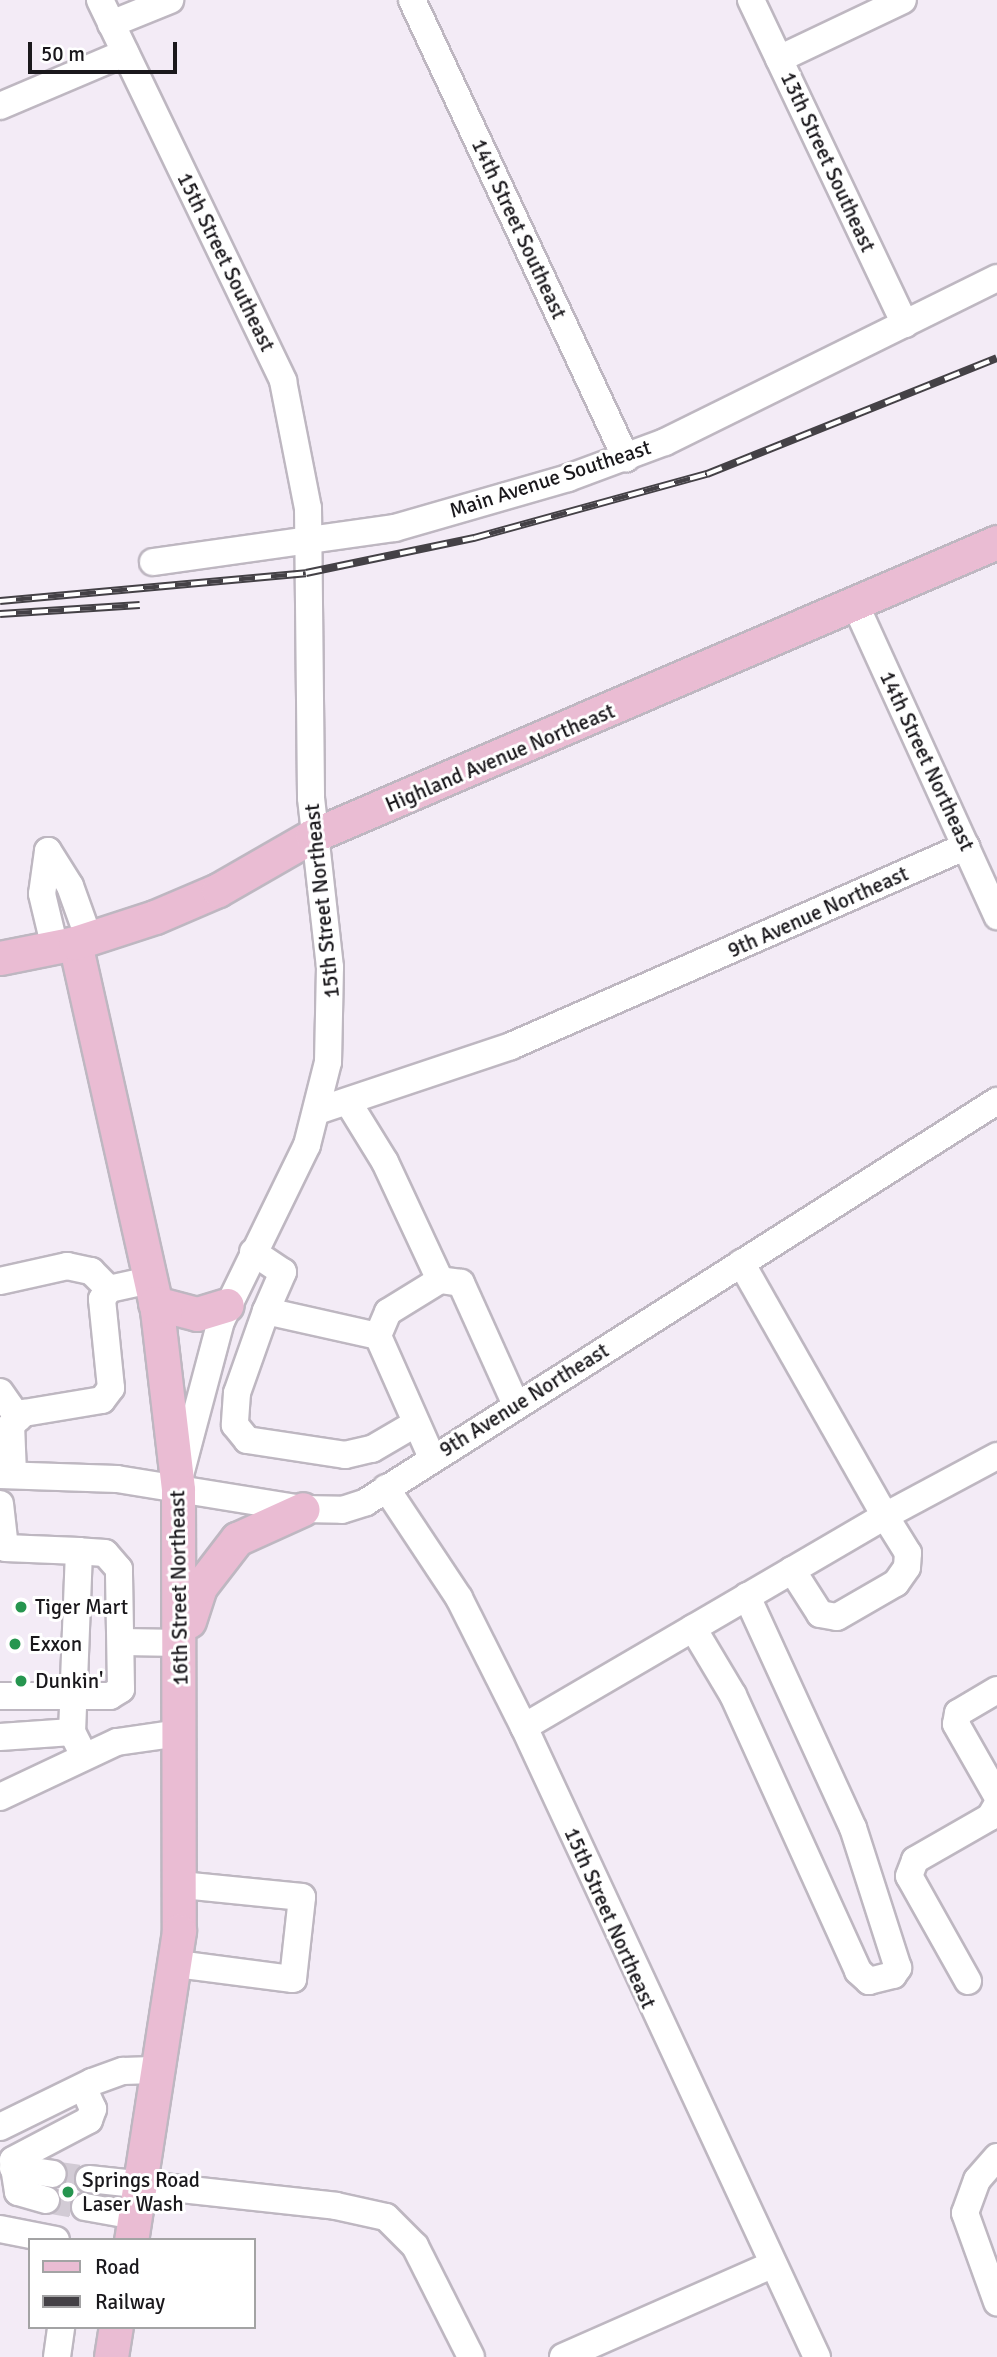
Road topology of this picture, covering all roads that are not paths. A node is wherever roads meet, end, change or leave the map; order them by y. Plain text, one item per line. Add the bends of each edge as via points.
1 (100, 0) edge
2 (170, 0) edge
3 (412, 0) edge
4 (751, 0) edge
5 (903, 0) edge
6 (111, 24) junction
7 (125, 53) junction
8 (779, 59) junction
9 (2, 103) edge
10 (997, 278) edge
11 (905, 324) junction
12 (626, 458) junction
13 (308, 536) junction
14 (997, 542) edge
15 (153, 562) dead end
16 (856, 606) junction
17 (312, 836) junction
18 (966, 846) junction
19 (997, 916) edge
20 (73, 944) junction
21 (0, 958) edge
22 (997, 1101) edge
23 (348, 1102) junction
24 (317, 1111) junction
25 (253, 1252) junction
26 (741, 1263) junction
27 (0, 1281) edge
28 (450, 1281) junction
29 (109, 1289) junction
30 (153, 1292) junction
31 (227, 1305) junction
32 (266, 1311) junction
33 (378, 1336) junction
34 (0, 1392) edge
35 (516, 1405) junction
36 (18, 1418) junction
37 (415, 1424) junction
38 (997, 1456) edge
39 (432, 1458) junction
40 (7, 1475) edge
41 (386, 1488) junction
42 (178, 1490) junction
43 (0, 1504) edge
44 (303, 1509) junction
45 (885, 1516) junction
46 (79, 1551) junction
47 (2, 1552) edge
48 (792, 1570) junction
49 (747, 1596) junction
50 (693, 1628) junction
51 (122, 1642) junction
52 (182, 1643) junction
53 (997, 1690) edge
54 (0, 1696) edge
55 (73, 1697) junction
56 (524, 1727) junction
57 (72, 1732) junction
58 (180, 1733) junction
59 (0, 1737) edge
60 (84, 1756) junction
61 (997, 1796) edge
62 (0, 1797) edge
63 (997, 1805) edge
64 (181, 1885) junction
65 (177, 1964) junction
66 (968, 1981) dead end
67 (162, 2070) junction
68 (83, 2087) junction
69 (0, 2127) edge
70 (997, 2157) edge
71 (13, 2168) junction
72 (53, 2174) tunnel mouth
73 (89, 2179) tunnel mouth
74 (46, 2200) tunnel mouth
75 (85, 2207) tunnel mouth
76 (136, 2215) edge
77 (0, 2229) edge
78 (46, 2238) edge
79 (772, 2265) junction
80 (994, 2290) edge
81 (61, 2329) edge
82 (116, 2329) edge
83 (57, 2357) edge
84 (111, 2357) edge
85 (471, 2357) edge
86 (563, 2357) edge
87 (817, 2357) edge

1 - 6 street, 15th Street Southeast
2 - 6 street
3 - 12 street, 14th Street Southeast
4 - 8 street, 13th Street Southeast
5 - 8 street
6 - 7 street, 15th Street Southeast
7 - 9 street
7 - 13 street, 15th Street Southeast via 284,382 300,445
8 - 11 street, 13th Street Southeast
10 - 11 street, Main Avenue Southeast
11 - 12 street, Main Avenue Southeast
12 - 13 street, Main Avenue Southeast via 395,528
13 - 15 street, Main Avenue Southeast
13 - 17 street, 15th Street Northeast
14 - 16 main road, Highland Avenue Northeast
16 - 17 main road, Highland Avenue Northeast
16 - 18 street, 14th Street Northeast
17 - 20 main road, Highland Avenue Northeast via 218,890
17 - 24 street, 15th Street Northeast via 332,1010
18 - 19 street, 14th Street Northeast
18 - 23 street, 9th Avenue Northeast via 511,1046
20 - 21 main road, Highland Avenue Northeast
20 - 30 main road, 16th Street Northeast
22 - 26 street, 9th Avenue Northeast
23 - 24 street, 9th Avenue Northeast
23 - 28 street
24 - 25 street, 15th Street Northeast via 307,1145
25 - 31 street, 15th Street Northeast
25 - 32 street via 283,1272
26 - 35 street, 9th Avenue Northeast
26 - 45 street
27 - 29 street via 67,1266 91,1271
28 - 33 street via 388,1312
28 - 35 street
29 - 30 street
29 - 36 street via 102,1299 111,1388 102,1400
30 - 31 main road via 197,1314
30 - 42 main road, 16th Street Northeast
31 - 42 street, 15th Street Northeast via 202,1381
32 - 33 street
32 - 37 street via 237,1393 235,1425 247,1440 345,1455 372,1449
33 - 37 street
34 - 36 street
35 - 39 street, 9th Avenue Northeast
36 - 40 street via 11,1424
37 - 39 street
38 - 45 street
39 - 41 street, 9th Avenue Northeast
40 - 42 street, 9th Avenue Northeast
41 - 44 street, 9th Avenue Northeast via 342,1510
41 - 56 street, 15th Street Northeast via 459,1598
42 - 44 street, 9th Avenue Northeast
42 - 52 main road, 16th Street Northeast
43 - 47 street
44 - 52 main road via 266,1521 223,1555 200,1587
45 - 48 street
45 - 48 street via 908,1553 907,1567 884,1590 837,1617 820,1614
46 - 47 street
46 - 51 street via 105,1553 119,1569
46 - 55 street
48 - 49 street
49 - 50 street
49 - 50 street via 853,1828 898,1968 893,1975 869,1981 858,1971 733,1695
50 - 56 street
51 - 52 street
51 - 55 street via 119,1691
52 - 58 main road, 16th Street Northeast
53 - 61 street via 958,1713 956,1724
54 - 55 street
55 - 57 street
56 - 79 street, 15th Street Northeast
57 - 59 street
57 - 60 street
58 - 60 street via 140,1736
58 - 64 main road, 16th Street Northeast
60 - 62 street
63 - 66 street via 990,1817 915,1860 909,1876
64 - 65 main road, 16th Street Northeast
64 - 65 street via 302,1896 293,1979
65 - 67 main road, 16th Street Northeast
67 - 68 street via 123,2071
67 - 76 main road, 16th Street Northeast
68 - 69 street
68 - 71 street via 92,2117 19,2152
70 - 80 street via 977,2180 965,2213
71 - 72 street
71 - 74 street via 18,2192
73 - 76 street
75 - 76 street
76 - 85 street via 336,2206 386,2217 415,2246
77 - 78 street
79 - 86 street
79 - 87 street, 15th Street Northeast
81 - 83 street
82 - 84 main road

